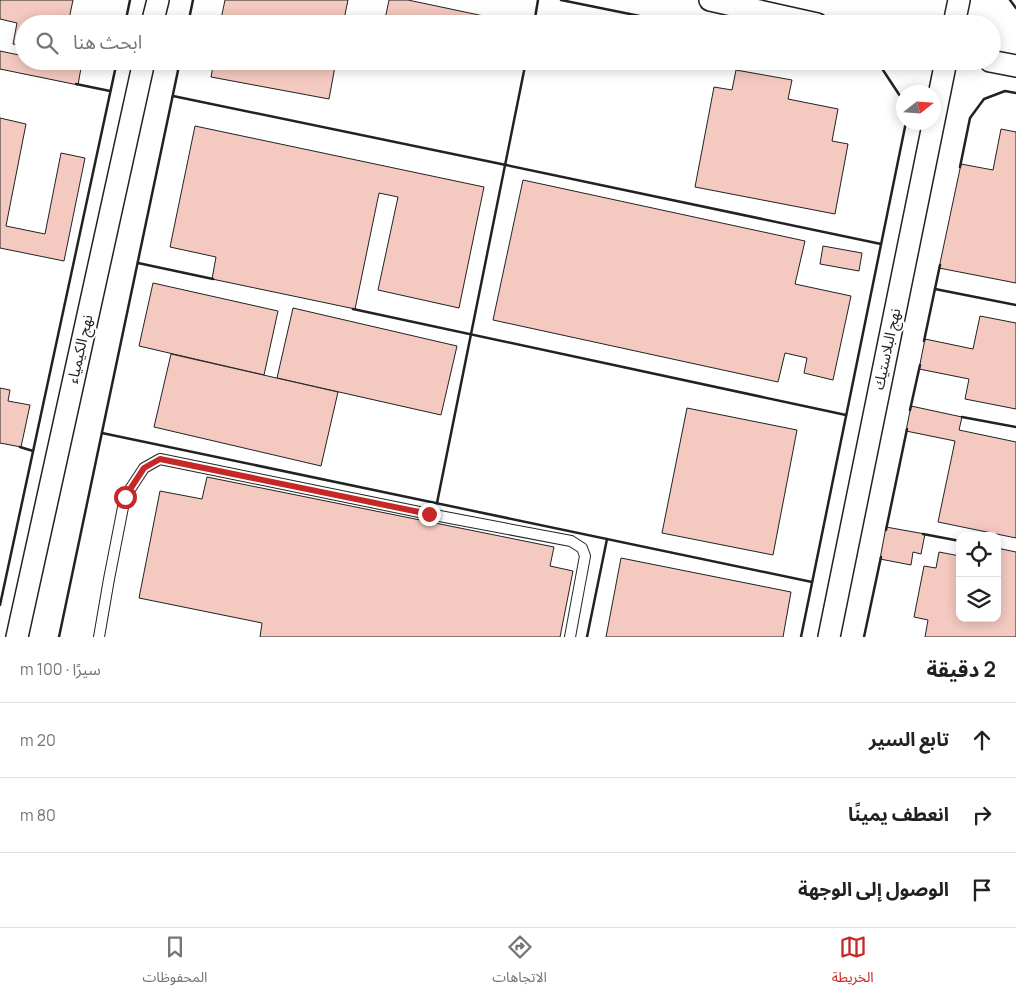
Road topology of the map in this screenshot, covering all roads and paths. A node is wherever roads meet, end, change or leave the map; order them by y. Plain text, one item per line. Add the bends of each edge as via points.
1 (158, 0) edge
2 (710, 0) edge
3 (959, 0) edge
4 (154, 15) edge
5 (777, 15) edge
6 (956, 15) edge
7 (1001, 63) edge
8 (1016, 66) edge
9 (142, 70) edge
10 (944, 70) edge
11 (17, 637) edge
12 (99, 637) edge
13 (570, 637) edge
14 (829, 637) edge

1 - 4 street
2 - 5 street
3 - 6 street
7 - 8 street
9 - 11 street, نهج الكيمياء
10 - 14 street, نهج البلاستيك
12 - 13 lane via 125,497 144,468 160,459 571,541 582,548 585,556

